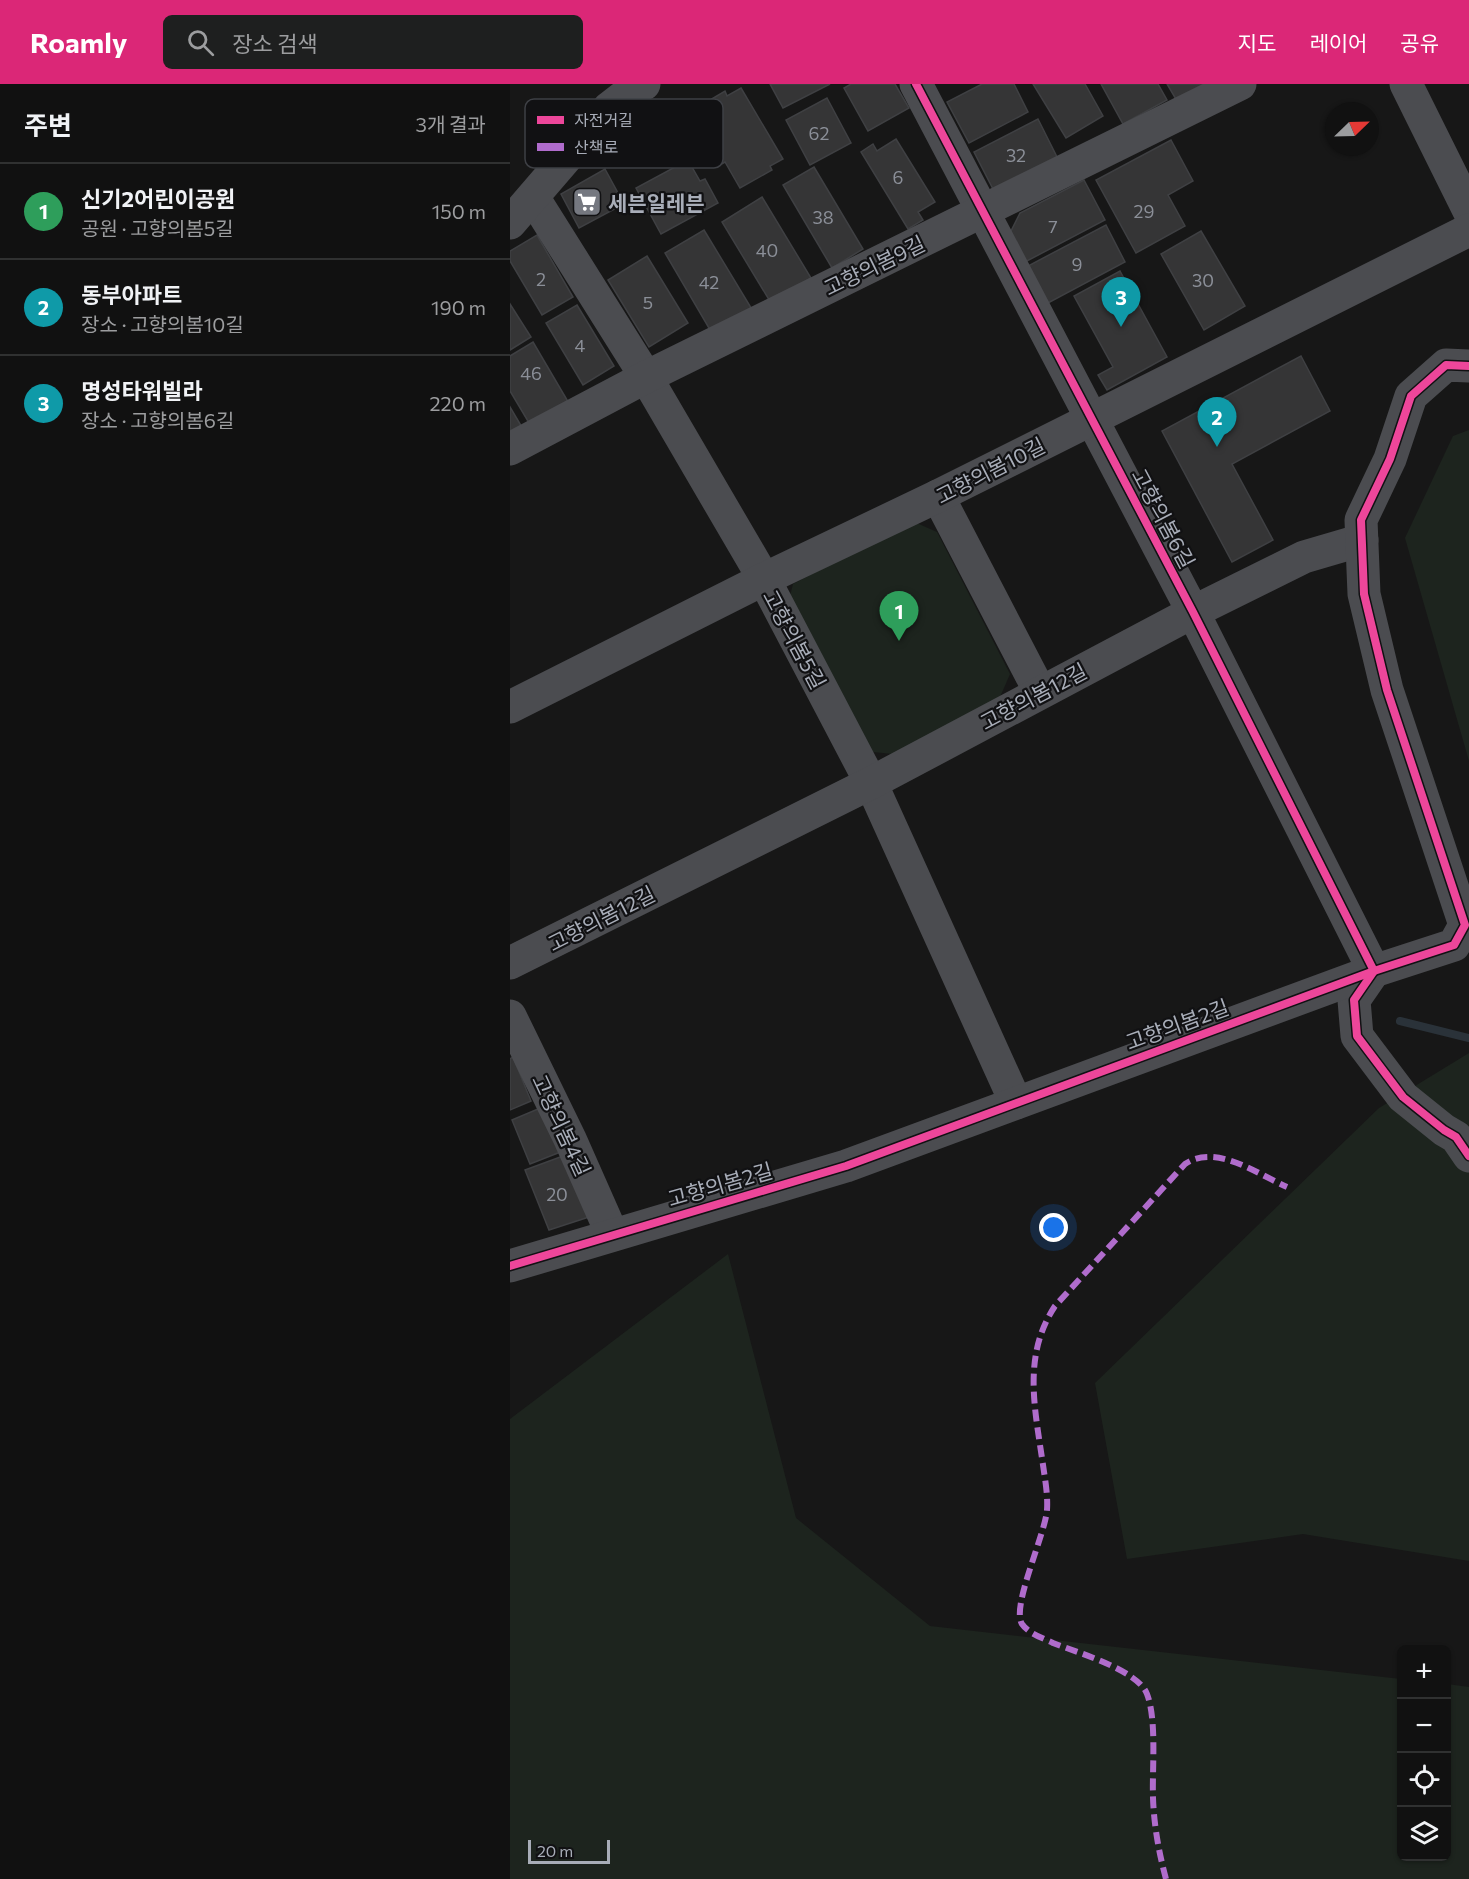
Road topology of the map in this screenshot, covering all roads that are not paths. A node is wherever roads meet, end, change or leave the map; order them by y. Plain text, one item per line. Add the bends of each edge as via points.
1 (644, 84) edge
2 (916, 84) edge
3 (1240, 84) edge
4 (1406, 84) edge
5 (621, 99) edge
6 (558, 168) edge
7 (533, 197) junction
8 (1469, 210) edge
9 (984, 212) junction
10 (510, 223) edge
11 (1469, 230) edge
12 (1469, 366) edge
13 (646, 377) junction
14 (1092, 419) junction
15 (510, 449) edge
16 (938, 496) junction
17 (1362, 540) junction
18 (764, 579) junction
19 (1193, 612) junction
20 (1040, 692) junction
21 (510, 707) edge
22 (871, 783) junction
23 (510, 963) edge
24 (1374, 971) junction
25 (510, 1016) edge
26 (1016, 1103) junction
27 (1469, 1156) edge
28 (612, 1234) junction
29 (510, 1266) edge

1 - 5 street
2 - 9 street, 고향의봄6길
3 - 9 street, 고향의봄9길
4 - 8 street
6 - 7 street
7 - 10 street
7 - 13 street, 고향의봄5길
9 - 13 street, 고향의봄9길
9 - 14 street, 고향의봄6길
11 - 14 street, 고향의봄10길
12 - 17 street via 1446,365 1411,396 1390,459 1361,520
13 - 15 street, 고향의봄9길
13 - 18 street, 고향의봄5길
14 - 16 street, 고향의봄10길
14 - 19 street, 고향의봄6길
16 - 18 street, 고향의봄10길
16 - 20 street
17 - 19 street, 고향의봄12길 via 1304,557
17 - 24 street, 고향의봄2길 via 1364,594 1387,690 1465,925 1454,945
18 - 21 street, 고향의봄10길
18 - 22 street, 고향의봄5길
19 - 20 street, 고향의봄12길
19 - 24 street, 고향의봄6길
20 - 22 street, 고향의봄12길
22 - 23 street, 고향의봄12길
22 - 26 street, 고향의봄5길
24 - 26 street, 고향의봄2길
24 - 27 street via 1354,1000 1357,1036 1403,1097 1456,1137
25 - 28 street, 고향의봄4길
26 - 28 street, 고향의봄2길 via 846,1166
28 - 29 street, 고향의봄2길

